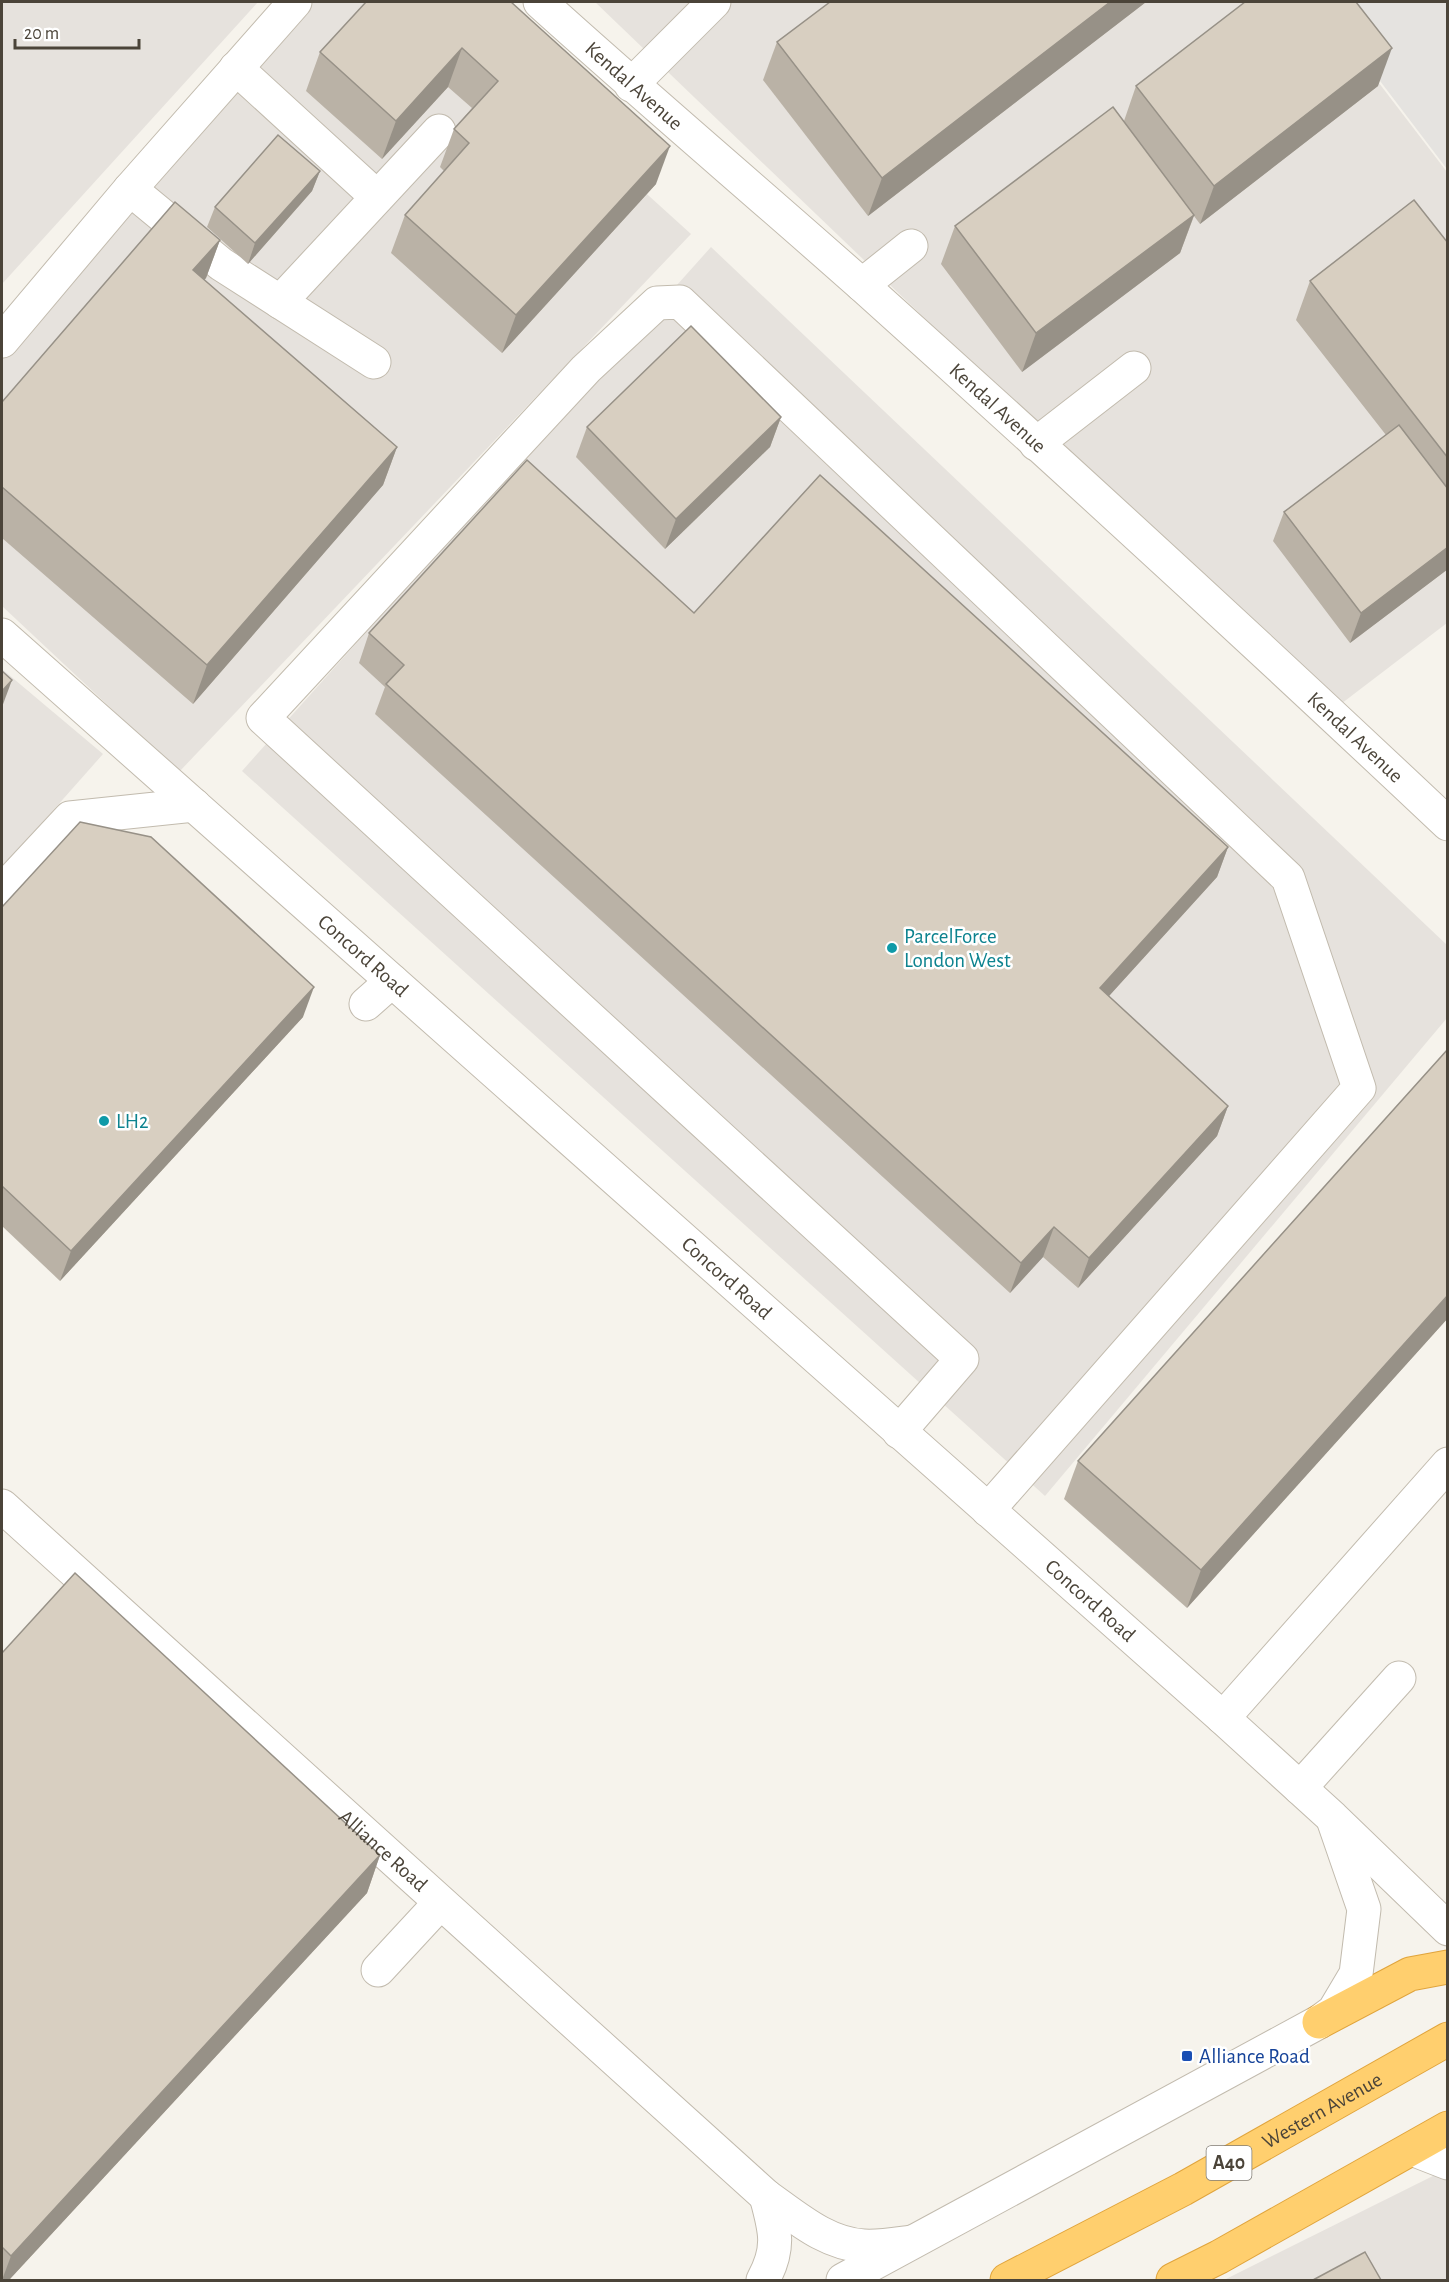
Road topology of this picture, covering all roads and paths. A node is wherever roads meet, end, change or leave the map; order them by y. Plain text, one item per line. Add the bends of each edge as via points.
1 (295, 2) edge
2 (540, 2) edge
3 (714, 2) edge
4 (236, 68) junction
5 (632, 85) junction
6 (439, 131) dead end
7 (130, 189) junction
8 (377, 197) junction
9 (911, 246) dead end
10 (862, 285) junction
11 (280, 302) junction
12 (2, 341) edge
13 (374, 362) dead end
14 (1134, 368) dead end
15 (1036, 444) junction
16 (2, 635) edge
17 (194, 805) junction
18 (1448, 824) edge
19 (2, 891) edge
20 (392, 981) junction
21 (366, 1004) dead end
22 (899, 1432) junction
23 (1448, 1464) edge
24 (2, 1506) edge
25 (988, 1510) junction
26 (1399, 1678) dead end
27 (1223, 1718) junction
28 (1300, 1788) junction
29 (1333, 1818) junction
30 (440, 1903) junction
31 (1448, 1929) edge
32 (1448, 1967) edge
33 (378, 1970) dead end
34 (1319, 2022) junction
35 (1448, 2039) edge
36 (1448, 2128) edge
37 (1412, 2149) junction
38 (1448, 2163) edge
39 (766, 2196) junction
40 (911, 2242) junction
41 (764, 2280) edge
42 (843, 2280) edge
43 (1007, 2280) edge
44 (1173, 2280) edge

1 - 4 street
2 - 5 street, Kendal Avenue
3 - 5 street
4 - 7 street
4 - 8 street
5 - 10 street, Kendal Avenue
6 - 8 street
7 - 11 street via 221,264
7 - 12 street
8 - 11 street
9 - 10 street
10 - 15 street, Kendal Avenue
11 - 13 street
14 - 15 street
15 - 18 street, Kendal Avenue
16 - 17 street, Concord Road
17 - 19 street via 70,818
17 - 20 street, Concord Road
20 - 21 street
20 - 22 street, Concord Road
22 - 25 street, Concord Road
22 - 25 street via 962,1359 262,718 586,369 657,303 680,302 1288,878 1359,1088
23 - 27 street
24 - 30 street, Alliance Road
25 - 27 street, Concord Road
26 - 28 street
27 - 28 street, Concord Road
28 - 29 street, Concord Road
29 - 31 street, Concord Road
29 - 34 street via 1364,1909 1356,1974 1334,2011
30 - 33 street
30 - 39 street, Alliance Road
32 - 34 highway via 1410,1974
34 - 40 street
35 - 43 highway, Western Avenue / A40 via 1183,2189
36 - 37 highway
37 - 38 street
37 - 44 highway
39 - 40 street, Alliance Road via 839,2242 866,2246
39 - 41 street via 776,2234 771,2266
40 - 42 street

